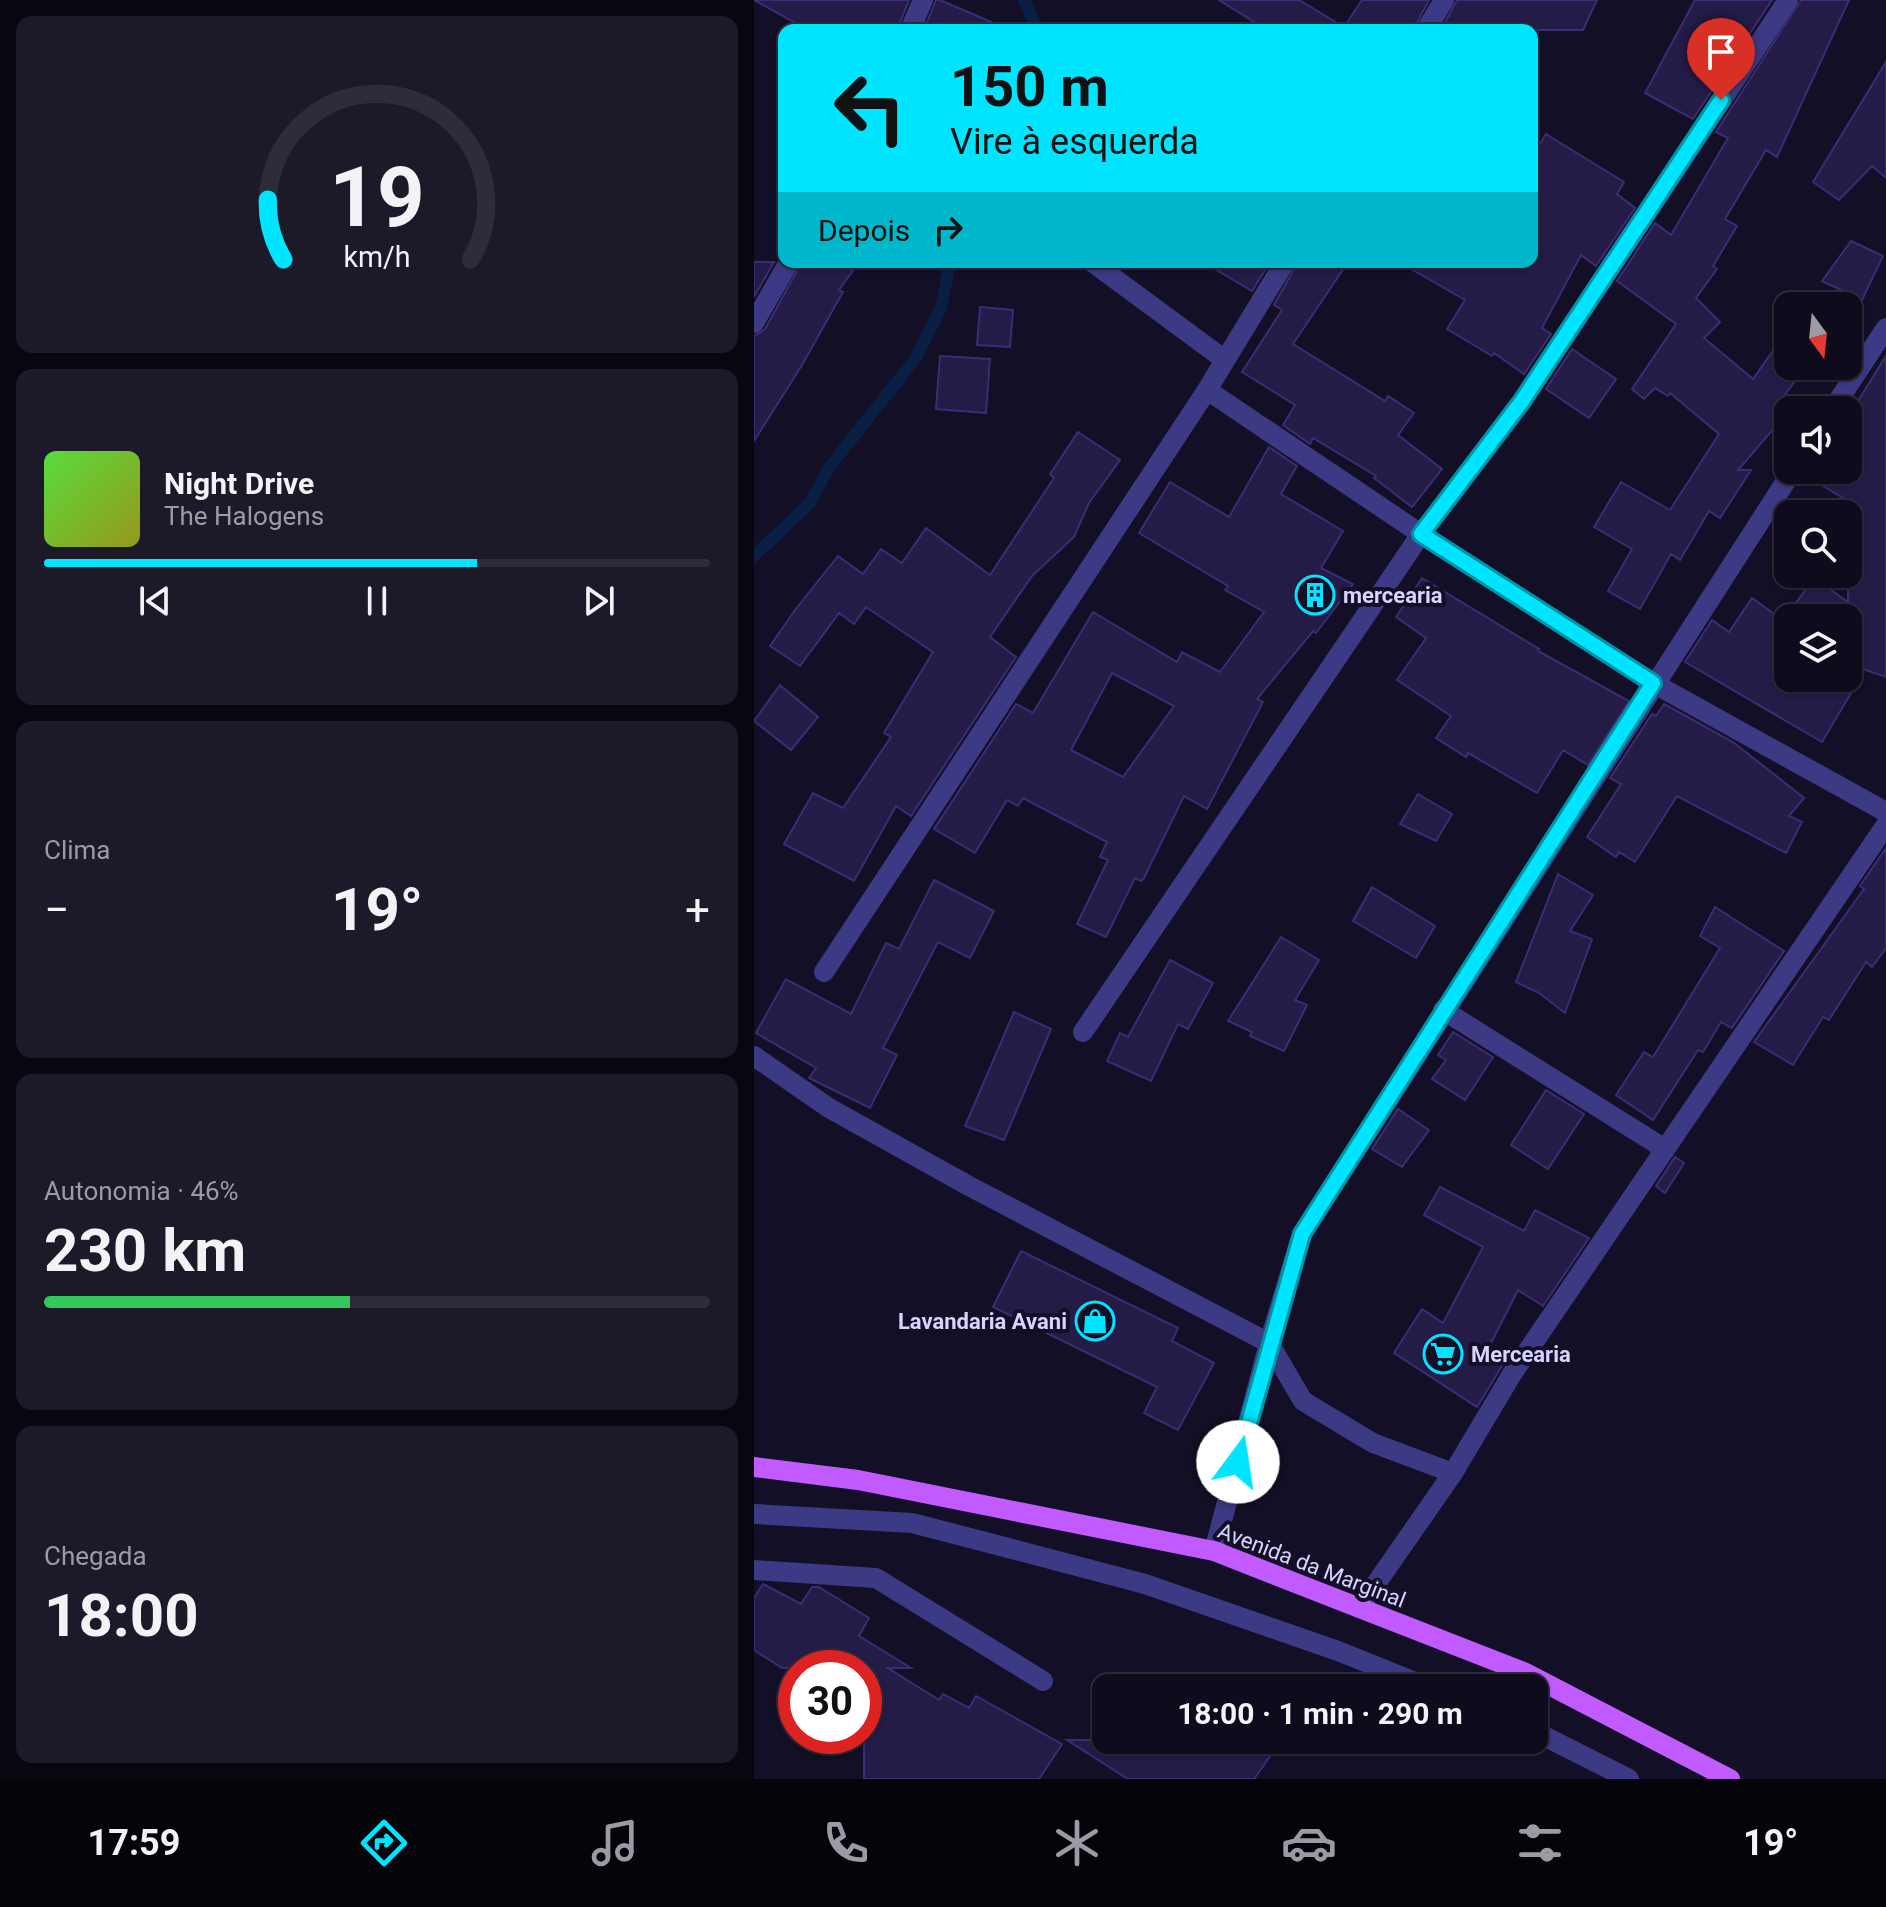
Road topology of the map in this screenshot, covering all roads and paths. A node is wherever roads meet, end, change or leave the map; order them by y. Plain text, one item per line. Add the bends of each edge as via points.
1 (923, 0) edge
2 (1444, 0) edge
3 (1788, 0) edge
4 (913, 24) edge
5 (1430, 24) edge
6 (786, 268) edge
7 (1100, 268) edge
8 (1281, 268) edge
9 (754, 323) edge
10 (1883, 339) edge
11 (1225, 360) junction
12 (1207, 390) junction
13 (1842, 396) edge
14 (1784, 484) edge
15 (1421, 534) junction
16 (1653, 683) junction
17 (1886, 812) edge
18 (1886, 825) edge
19 (824, 972) dead end
20 (1443, 1010) junction
21 (1083, 1032) dead end
22 (754, 1056) edge
23 (1661, 1151) junction
24 (1269, 1343) junction
25 (754, 1467) edge
26 (1453, 1473) junction
27 (754, 1514) edge
28 (1214, 1551) junction
29 (754, 1570) edge
30 (1359, 1608) junction
31 (1395, 1674) edge
32 (1043, 1681) dead end
33 (1548, 1738) edge
34 (1629, 1779) edge
35 (1730, 1779) edge

1 - 4 street
2 - 5 street
3 - 15 street via 1522,401
6 - 9 street
7 - 11 street
8 - 11 street
10 - 13 street
11 - 12 street
12 - 15 street
12 - 19 street
14 - 16 street
15 - 16 street
15 - 21 street
16 - 17 street
16 - 20 street
18 - 23 street
20 - 23 street
20 - 24 street via 1302,1234
22 - 24 street via 854,1122
23 - 26 street via 1512,1374
24 - 26 street via 1303,1401 1373,1443
24 - 28 street
25 - 28 main road, Avenida da Marginal via 858,1480
26 - 30 street
27 - 31 street via 912,1523 1145,1584
28 - 30 main road, Avenida da Marginal
29 - 32 street via 876,1578
30 - 35 main road, Avenida da Marginal via 1526,1673
33 - 34 street

